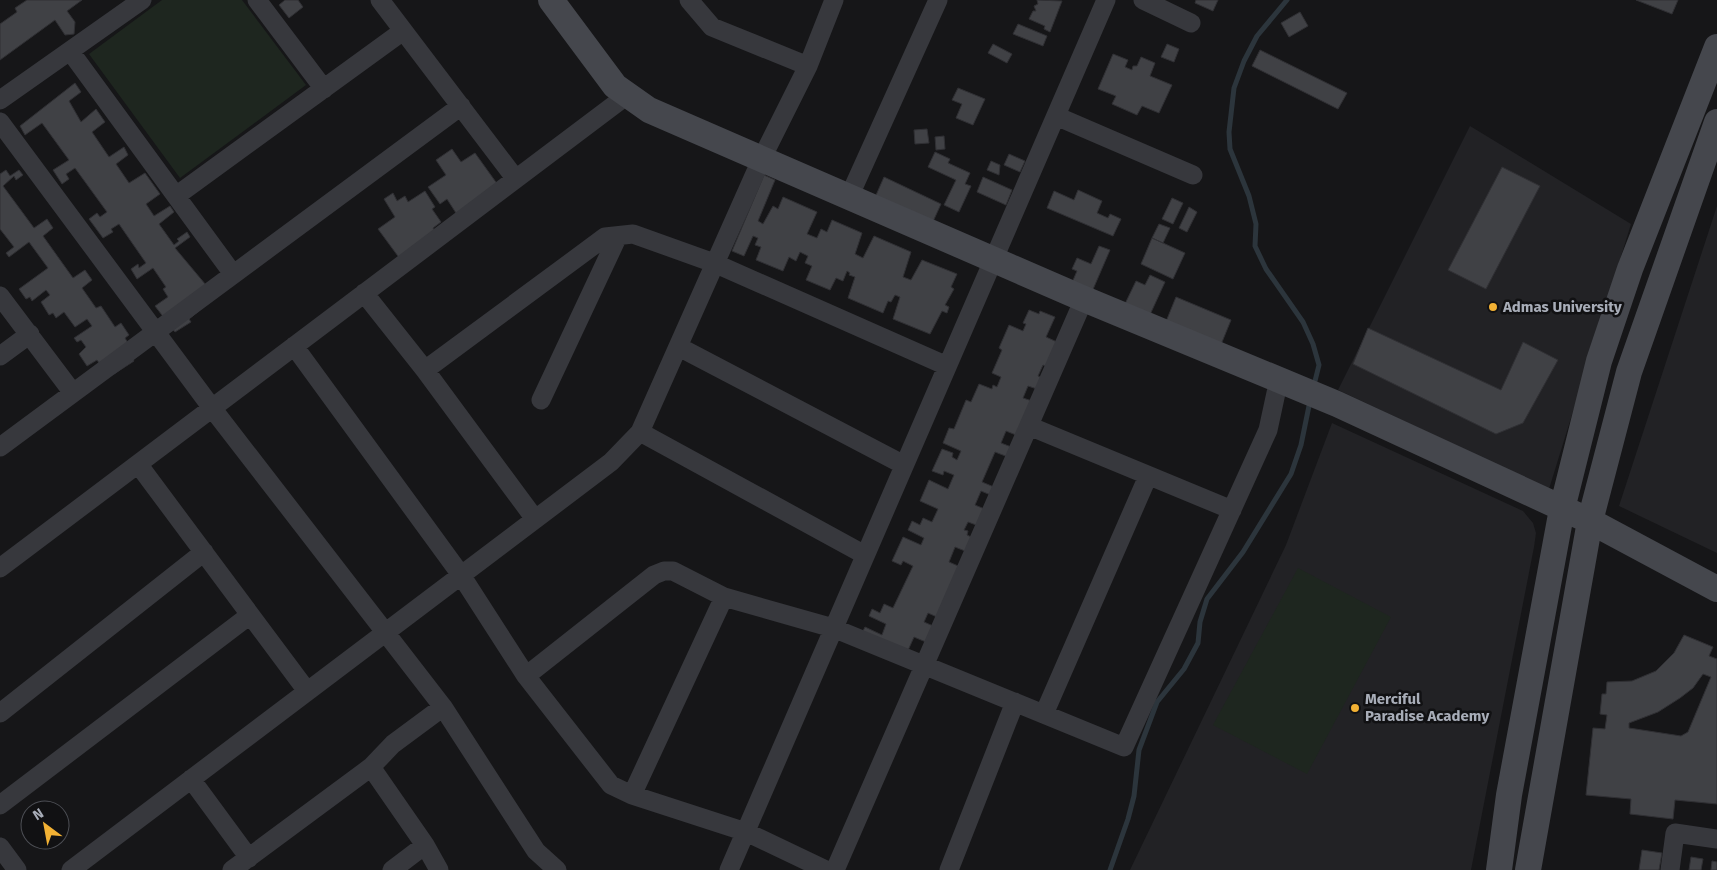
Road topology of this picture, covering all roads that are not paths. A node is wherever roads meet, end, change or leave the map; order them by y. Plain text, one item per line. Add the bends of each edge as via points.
1 (142, 0) edge
2 (258, 0) edge
3 (380, 0) edge
4 (551, 0) edge
5 (689, 0) edge
6 (834, 0) edge
7 (938, 0) edge
8 (1106, 0) edge
9 (1144, 0) edge
10 (1191, 23) dead end
11 (403, 31) junction
12 (1717, 47) edge
13 (70, 51) junction
14 (808, 66) junction
15 (324, 89) junction
16 (626, 96) junction
17 (0, 100) edge
18 (461, 106) junction
19 (1056, 116) junction
20 (0, 122) edge
21 (1717, 122) edge
22 (761, 160) junction
23 (1710, 160) edge
24 (1193, 176) dead end
25 (515, 178) junction
26 (176, 196) junction
27 (849, 197) junction
28 (618, 236) junction
29 (993, 260) junction
30 (714, 263) junction
31 (233, 274) junction
32 (364, 293) junction
33 (0, 296) edge
34 (1084, 300) junction
35 (155, 332) junction
36 (30, 334) junction
37 (294, 346) junction
38 (679, 347) junction
39 (0, 356) edge
40 (947, 366) junction
41 (425, 370) junction
42 (1283, 380) junction
43 (73, 393) junction
44 (541, 400) dead end
45 (212, 408) junction
46 (1029, 426) junction
47 (640, 432) junction
48 (0, 447) edge
49 (138, 464) junction
50 (904, 465) junction
51 (1148, 476) junction
52 (1562, 509) junction
53 (1232, 510) junction
54 (535, 519) junction
55 (1590, 521) junction
56 (204, 552) junction
57 (866, 555) junction
58 (0, 568) edge
59 (461, 575) junction
60 (1717, 589) edge
61 (724, 597) junction
62 (250, 615) junction
63 (834, 628) junction
64 (385, 632) junction
65 (924, 665) junction
66 (526, 676) junction
67 (307, 691) junction
68 (1014, 702) junction
69 (443, 708) junction
70 (0, 713) edge
71 (1044, 714) junction
72 (371, 767) junction
73 (191, 779) junction
74 (1509, 795) junction
75 (632, 796) junction
76 (1540, 801) junction
77 (0, 805) edge
78 (746, 832) junction
79 (1717, 839) edge
80 (425, 845) junction
81 (0, 848) edge
82 (249, 858) junction
83 (17, 870) edge
84 (71, 870) edge
85 (232, 870) edge
86 (392, 870) edge
87 (439, 870) edge
88 (557, 870) edge
89 (729, 870) edge
90 (826, 870) edge
91 (835, 870) edge
92 (949, 870) edge
93 (1499, 870) edge
94 (1528, 870) edge
95 (1670, 870) edge

1 - 13 street
2 - 15 street
3 - 11 street
4 - 16 street via 602,70
5 - 14 street via 712,27
6 - 14 street
7 - 27 street
8 - 19 street
9 - 10 street
11 - 15 street
11 - 18 street
12 - 52 street via 1607,335
13 - 17 street
13 - 26 street
14 - 22 street
15 - 26 street
16 - 22 street via 649,110
16 - 25 street
18 - 25 street
18 - 31 street
19 - 24 street
19 - 29 street
20 - 35 street
21 - 23 street
22 - 27 street
22 - 30 street
23 - 55 street via 1628,372
25 - 32 street
26 - 31 street
27 - 29 street
28 - 30 street via 633,234
28 - 41 street via 605,237
28 - 44 street
29 - 34 street
29 - 40 street
30 - 38 street
30 - 40 street
31 - 35 street
32 - 37 street
32 - 41 street
33 - 36 street
34 - 42 street
34 - 46 street
35 - 43 street
35 - 45 street
36 - 39 street
36 - 43 street
37 - 45 street
37 - 59 street
38 - 47 street
38 - 50 street
40 - 50 street
41 - 54 street
42 - 52 street
42 - 53 street via 1268,430
43 - 48 street
45 - 49 street
45 - 64 street
46 - 51 street
46 - 65 street
47 - 54 street via 611,462
47 - 57 street
49 - 56 street
49 - 58 street
50 - 57 street
51 - 53 street
51 - 71 street
52 - 55 street
52 - 74 street
53 - 71 street via 1124,747
54 - 59 street
55 - 60 street
55 - 76 street
56 - 62 street
56 - 70 street
57 - 63 street
59 - 64 street
59 - 66 street
61 - 63 street
61 - 66 street via 673,571 664,571 654,575
61 - 75 street
62 - 67 street
62 - 77 street
63 - 65 street
63 - 78 street
64 - 67 street
64 - 69 street
65 - 68 street
65 - 91 street
66 - 75 street via 610,785
67 - 73 street
68 - 71 street
68 - 92 street
69 - 72 street via 393,744
69 - 88 street via 536,850
72 - 80 street
72 - 82 street
73 - 82 street
73 - 84 street
74 - 76 street
74 - 93 street
75 - 78 street
76 - 94 street
78 - 89 street
78 - 90 street
79 - 95 street via 1675,833
80 - 86 street
80 - 87 street
81 - 83 street
82 - 85 street

